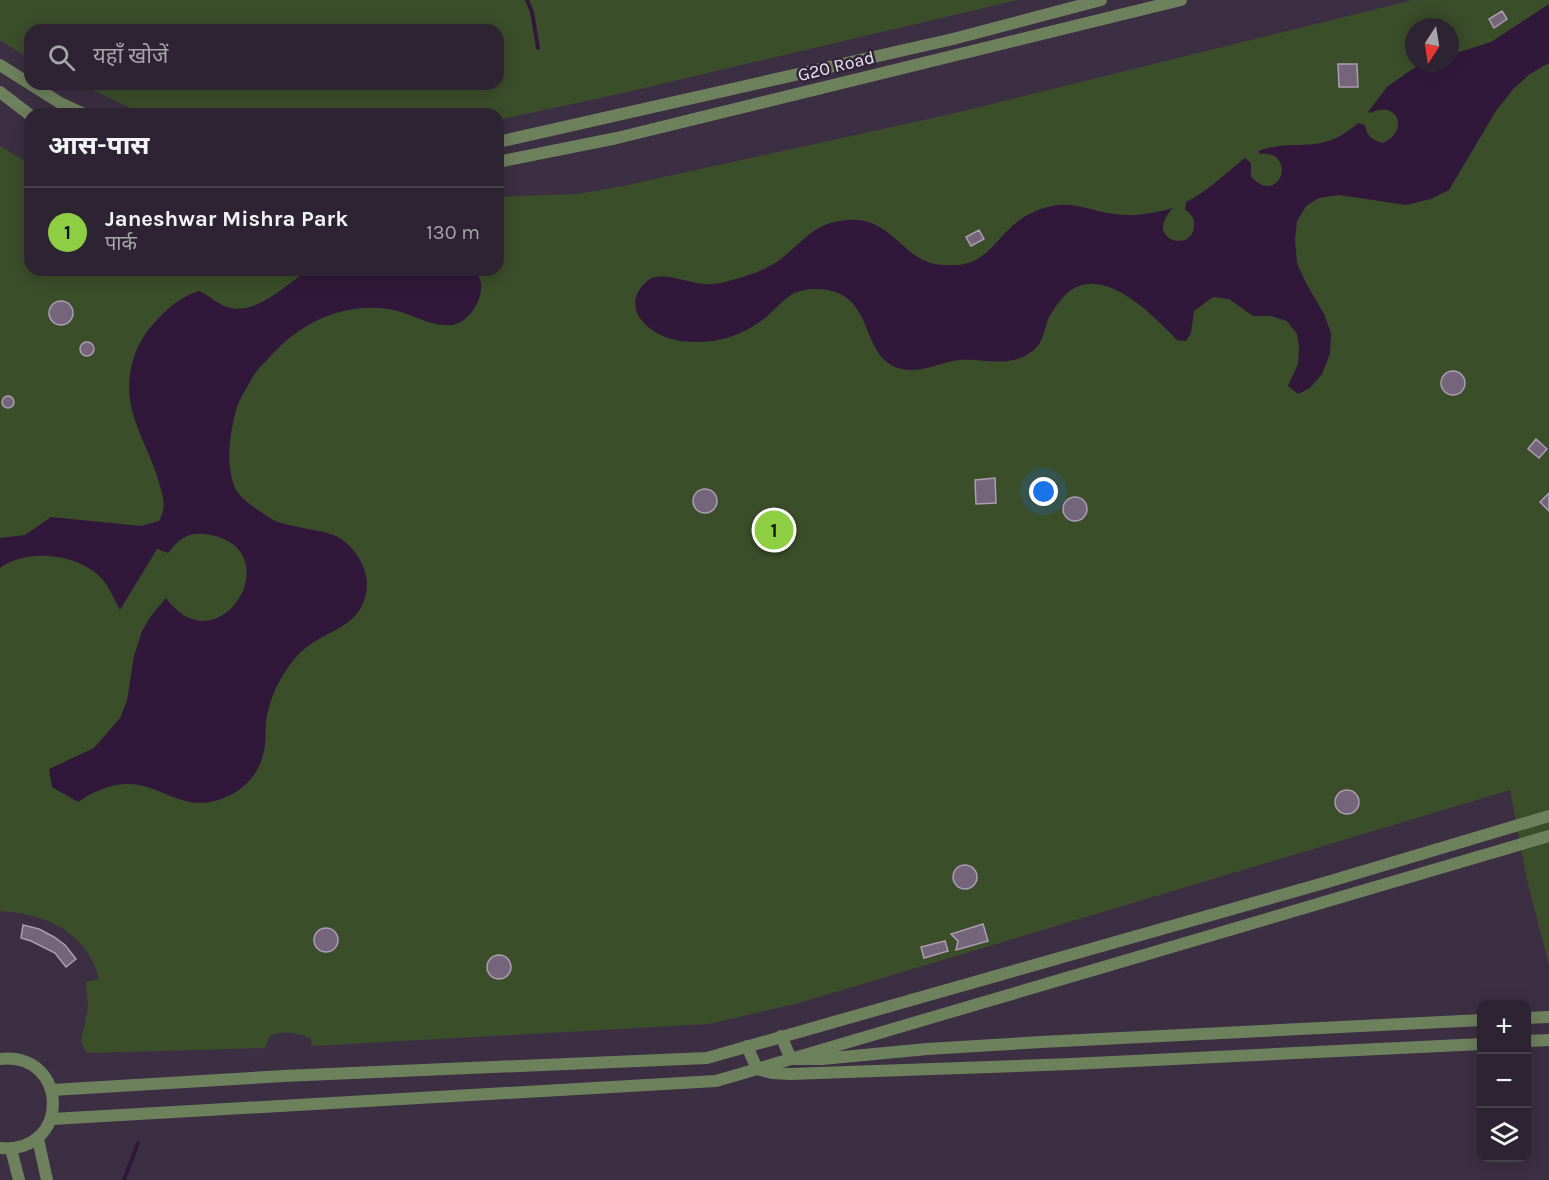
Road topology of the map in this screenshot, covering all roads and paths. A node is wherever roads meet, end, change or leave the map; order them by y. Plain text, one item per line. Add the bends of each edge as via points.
1 (1101, 0) edge
2 (1181, 0) edge
3 (0, 65) edge
4 (24, 80) edge
5 (40, 90) edge
6 (0, 92) edge
7 (71, 108) edge
8 (24, 110) edge
9 (531, 134) junction
10 (504, 141) edge
11 (531, 157) junction
12 (504, 161) edge
13 (1549, 816) edge
14 (1549, 836) edge
15 (1549, 1017) edge
16 (1531, 1018) edge
17 (1477, 1020) edge
18 (781, 1036) junction
19 (1549, 1040) edge
20 (1531, 1041) edge
21 (1477, 1044) edge
22 (747, 1046) junction
23 (0, 1059) edge
24 (791, 1059) junction
25 (757, 1069) junction
26 (52, 1090) junction
27 (52, 1119) junction
28 (38, 1138) junction
29 (5, 1149) edge
30 (19, 1180) edge
31 (47, 1180) edge

1 - 9 street, G20 Road via 953,39
2 - 11 street, G20 Road
3 - 4 street
5 - 7 street
6 - 8 street
9 - 10 street, G20 Road
9 - 11 street
11 - 12 street, G20 Road
13 - 18 street
14 - 24 street
15 - 16 street
17 - 24 street
18 - 22 street
18 - 24 street
19 - 20 street
21 - 25 street via 867,1073 790,1074
22 - 25 street
22 - 26 street via 707,1058
23 - 26 street via 30,1064 47,1079
24 - 25 street
25 - 27 street via 716,1081
26 - 27 street
27 - 28 street
28 - 29 street via 30,1144
28 - 31 street
29 - 30 street

